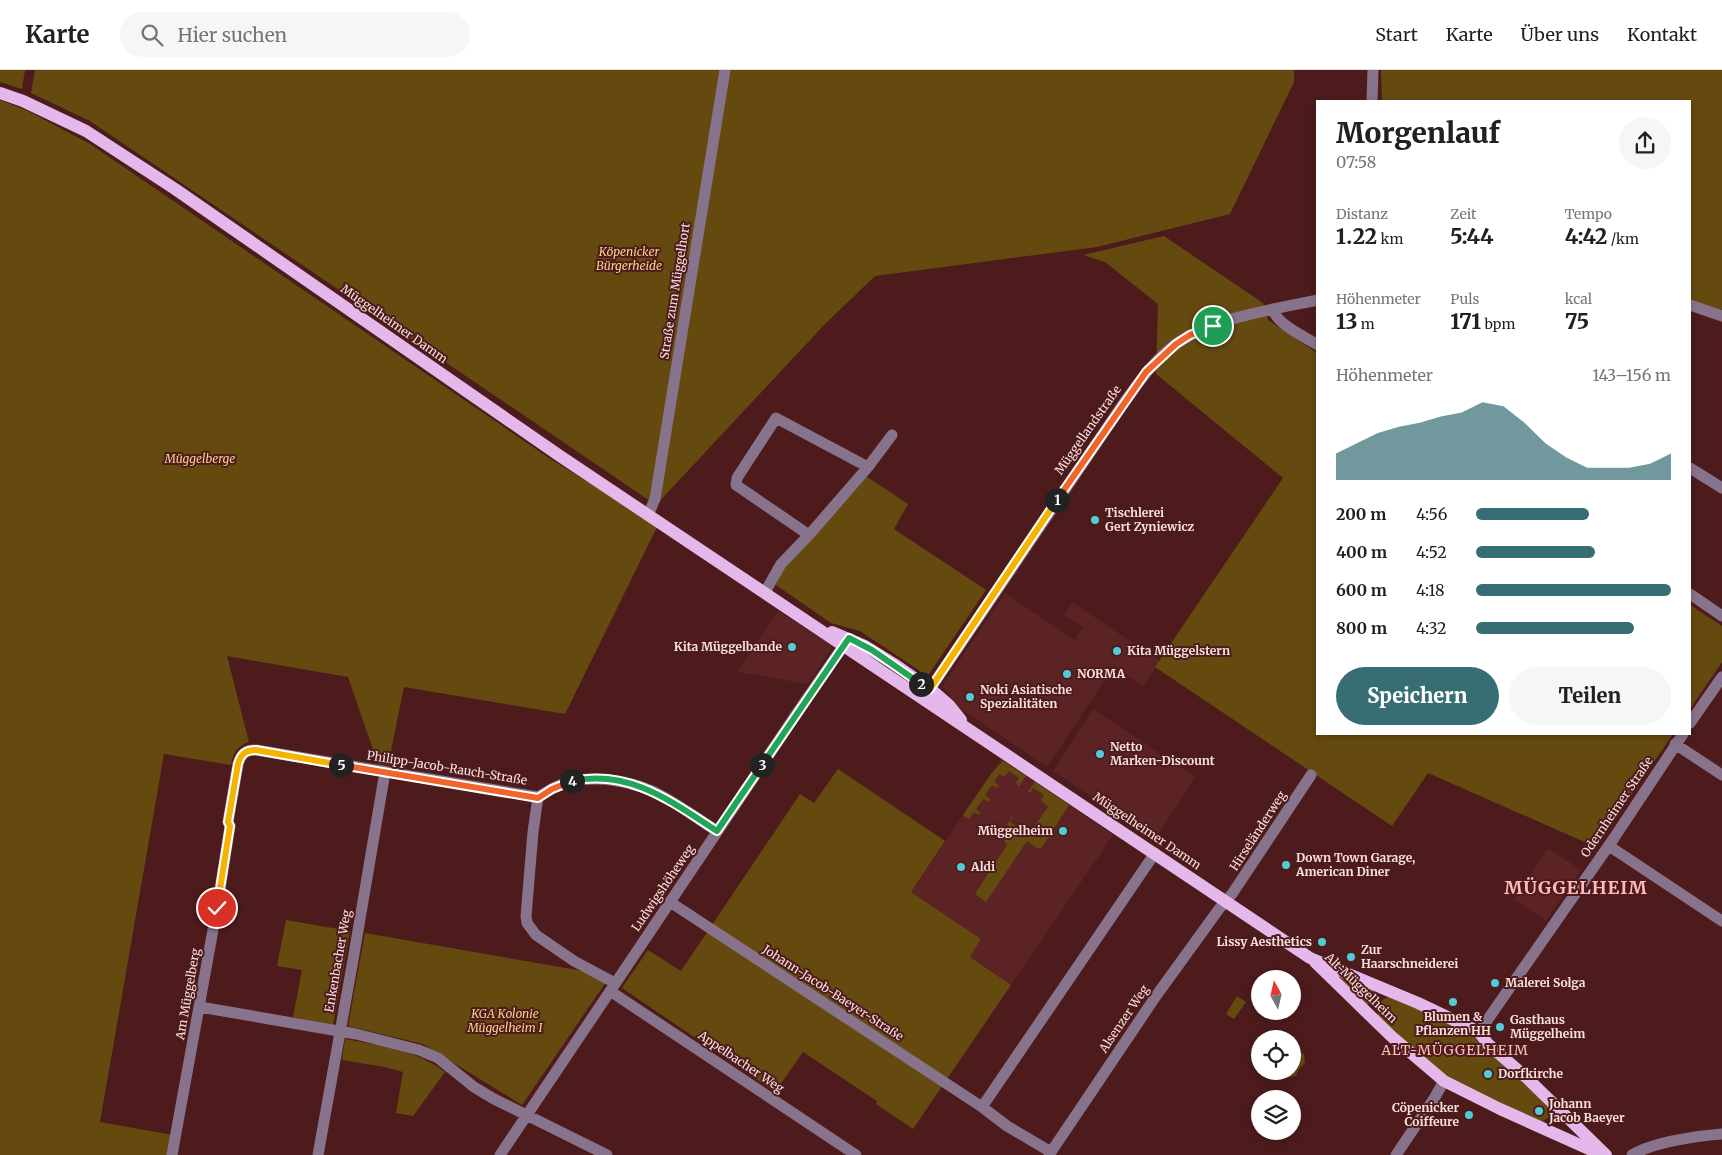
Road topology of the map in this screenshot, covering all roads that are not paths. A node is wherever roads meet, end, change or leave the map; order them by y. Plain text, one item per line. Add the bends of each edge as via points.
1 (725, 70) edge
2 (1373, 70) edge
3 (0, 93) edge
4 (1372, 100) edge
5 (1316, 300) edge
6 (1691, 305) edge
7 (1273, 309) junction
8 (1722, 316) edge
9 (1316, 344) edge
10 (892, 435) dead end
11 (868, 466) junction
12 (1691, 469) edge
13 (1722, 488) edge
14 (648, 515) junction
15 (809, 535) junction
16 (765, 592) junction
17 (1691, 595) edge
18 (1722, 616) edge
19 (846, 642) junction
20 (1722, 677) edge
21 (926, 694) junction
22 (1691, 722) edge
23 (1682, 735) edge
24 (1676, 744) junction
25 (246, 751) joint
26 (385, 772) junction
27 (1311, 775) dead end
28 (1722, 775) edge
29 (538, 798) junction
30 (717, 831) junction
31 (1608, 846) junction
32 (1155, 853) junction
33 (1226, 901) junction
34 (670, 902) junction
35 (1722, 922) edge
36 (1310, 958) junction
37 (613, 987) junction
38 (200, 1007) junction
39 (340, 1032) junction
40 (1479, 1032) junction
41 (1444, 1080) junction
42 (982, 1107) junction
43 (527, 1115) junction
44 (1722, 1134) edge
45 (1050, 1154) edge
46 (172, 1155) edge
47 (318, 1155) edge
48 (500, 1155) edge
49 (608, 1155) edge
50 (856, 1155) edge
51 (1396, 1155) edge
52 (1602, 1155) edge
53 (1606, 1155) edge
54 (1632, 1155) edge

1 - 14 street, Straße zum Müggelhort via 655,499
2 - 4 street
3 - 14 main road, Müggelheimer Damm via 94,136
5 - 7 street, Müggellandstraße
6 - 8 street
7 - 9 street via 1274,316 1286,326
7 - 21 street, Müggellandstraße via 1190,335 1146,372
10 - 11 street
11 - 15 street
11 - 15 street via 776,418 737,478 736,485
12 - 13 street
14 - 16 main road, Müggelheimer Damm
15 - 16 street via 781,564
16 - 19 main road, Müggelheimer Damm
17 - 18 street
19 - 21 main road, Müggelheimer Damm
19 - 30 street, Ludwigshöheweg
20 - 22 street
21 - 32 main road, Müggelheimer Damm via 968,727
23 - 24 street, Odernheimer Straße
24 - 28 street
24 - 31 street, Odernheimer Straße
25 - 26 street, Philipp-Jacob-Rauch-Straße
25 - 38 street, Am Müggelberg via 240,759 228,822 230,826
26 - 29 street, Philipp-Jacob-Rauch-Straße
26 - 39 street, Enkenbacher Weg
27 - 33 street, Hirseländerweg
29 - 30 street, Philipp-Jacob-Rauch-Straße via 576,780 617,782 663,796
29 - 37 street, Appelbacher Weg via 530,854 527,923 536,935
30 - 34 street, Ludwigshöheweg
31 - 35 street
31 - 40 street, Odernheimer Straße
32 - 33 main road, Müggelheimer Damm
32 - 42 street
33 - 36 main road, Müggelheimer Damm
33 - 45 street, Alsenzer Weg via 1156,996
34 - 37 street, Ludwigshöheweg
34 - 42 street, Johann-Jacob-Baeyer-Straße
36 - 40 main road, Alt-Müggelheim
36 - 41 main road, Alt-Müggelheim via 1391,1036
37 - 43 street, Ludwigshöheweg
37 - 50 street, Appelbacher Weg
38 - 39 street
38 - 46 street, Am Müggelberg
39 - 43 street via 430,1054 484,1094
39 - 47 street, Enkenbacher Weg
40 - 53 main road, Alt-Müggelheim
41 - 51 street
41 - 52 main road, Alt-Müggelheim
42 - 45 street, Johann-Jacob-Baeyer-Straße
43 - 48 street, Ludwigshöheweg
43 - 49 street
44 - 54 street via 1651,1147

